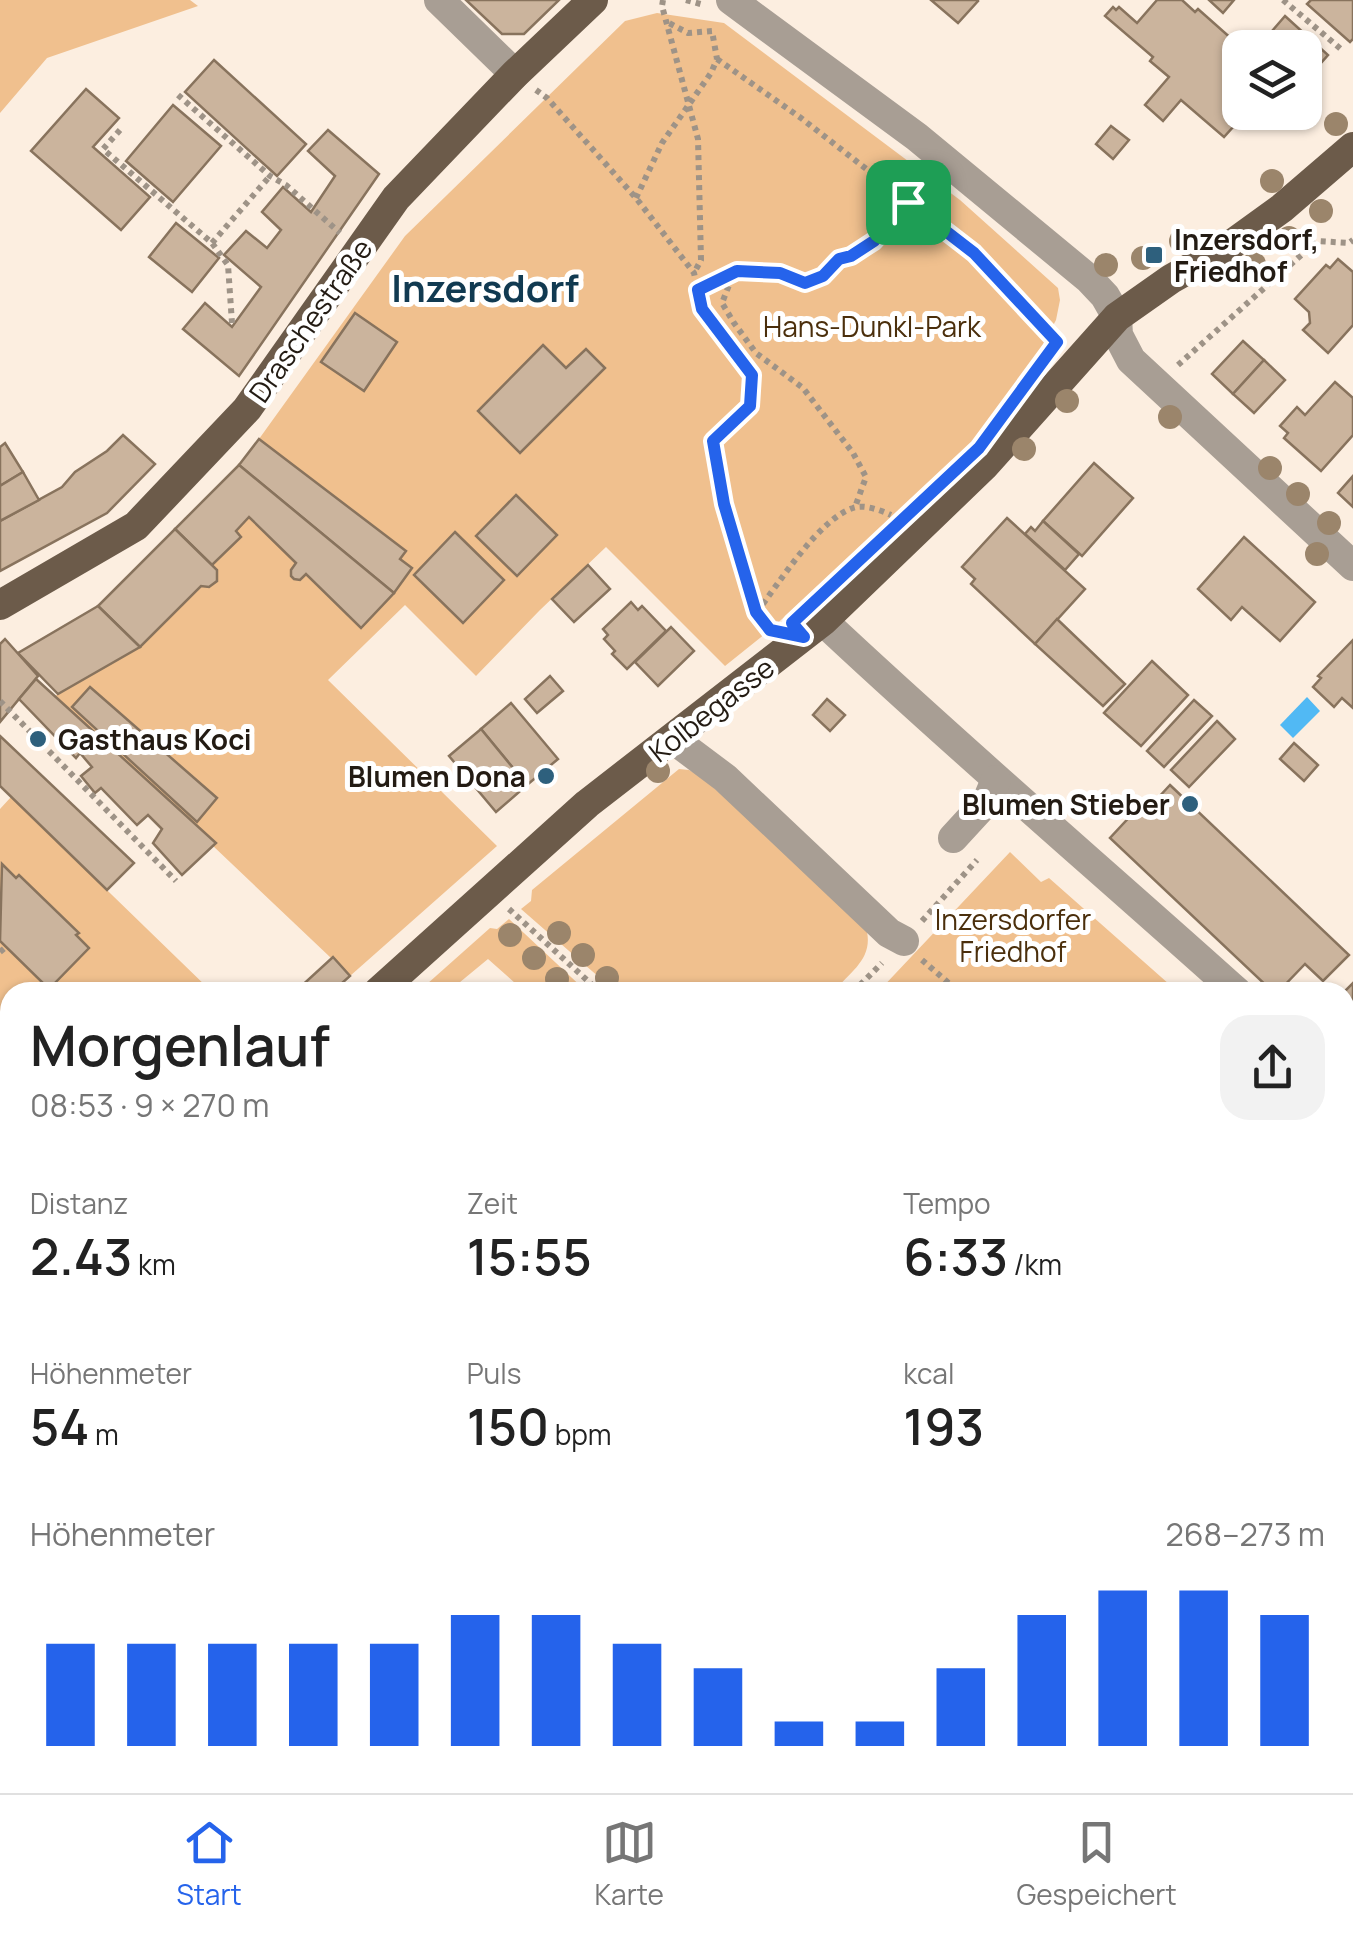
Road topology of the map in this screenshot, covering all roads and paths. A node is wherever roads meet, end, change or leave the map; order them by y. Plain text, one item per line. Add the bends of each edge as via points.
1 (438, 0) edge
2 (592, 0) edge
3 (663, 0) edge
4 (686, 0) edge
5 (1283, 0) edge
6 (723, 5) edge
7 (668, 22) junction
8 (1342, 50) dead end
9 (717, 60) junction
10 (515, 74) junction
11 (178, 95) dead end
12 (688, 107) junction
13 (120, 130) dead end
14 (1353, 147) edge
15 (270, 176) junction
16 (636, 198) junction
17 (908, 202) junction
18 (345, 237) dead end
19 (1353, 240) edge
20 (212, 243) junction
21 (694, 273) junction
22 (734, 274) junction
23 (698, 290) junction
24 (1116, 316) junction
25 (232, 322) dead end
26 (1065, 327) dead end
27 (1057, 342) junction
28 (1069, 352) dead end
29 (1046, 357) dead end
30 (1156, 385) junction
31 (855, 506) junction
32 (903, 519) dead end
33 (1353, 566) edge
34 (0, 605) edge
35 (756, 612) junction
36 (814, 629) junction
37 (0, 701) edge
38 (673, 739) junction
39 (996, 780) junction
40 (953, 838) dead end
41 (176, 880) dead end
42 (490, 892) junction
43 (904, 941) joint
44 (389, 982) edge
45 (589, 982) edge
46 (948, 982) edge
47 (1226, 982) edge

1 - 10 street
2 - 10 main road, Draschestraße
3 - 7 path
4 - 6 path
5 - 8 path
6 - 24 street via 917,137 1089,278
7 - 9 path via 688,33 712,31
7 - 12 path
9 - 12 path
9 - 17 path
10 - 16 path via 547,98
10 - 34 main road, Draschestraße via 396,198 248,409 136,526
11 - 15 path
12 - 16 path
12 - 21 path via 698,138 701,260
13 - 20 path via 103,149
14 - 24 main road, Kolbegasse via 1231,245
15 - 18 path
15 - 20 path
16 - 21 path
17 - 22 path via 874,241 823,276 805,283 780,273
17 - 27 path via 974,253
19 - 30 path via 1318,242
20 - 25 path via 228,265
21 - 23 path
22 - 23 path
22 - 31 path via 722,303 756,353 803,388 853,453 866,477
23 - 35 path via 702,309 752,375 750,406 713,441
24 - 30 street via 1124,349
24 - 36 main road, Kolbegasse via 984,466
26 - 27 path
27 - 28 path
27 - 29 path
30 - 33 street
31 - 32 path
31 - 35 path via 824,526
35 - 36 path via 770,630
36 - 38 main road, Kolbegasse
36 - 39 street
37 - 41 path
38 - 42 main road, Kolbegasse via 587,804
38 - 43 street
39 - 40 street via 988,801
39 - 47 street
42 - 44 main road, Kolbegasse
42 - 45 path
43 - 46 path

